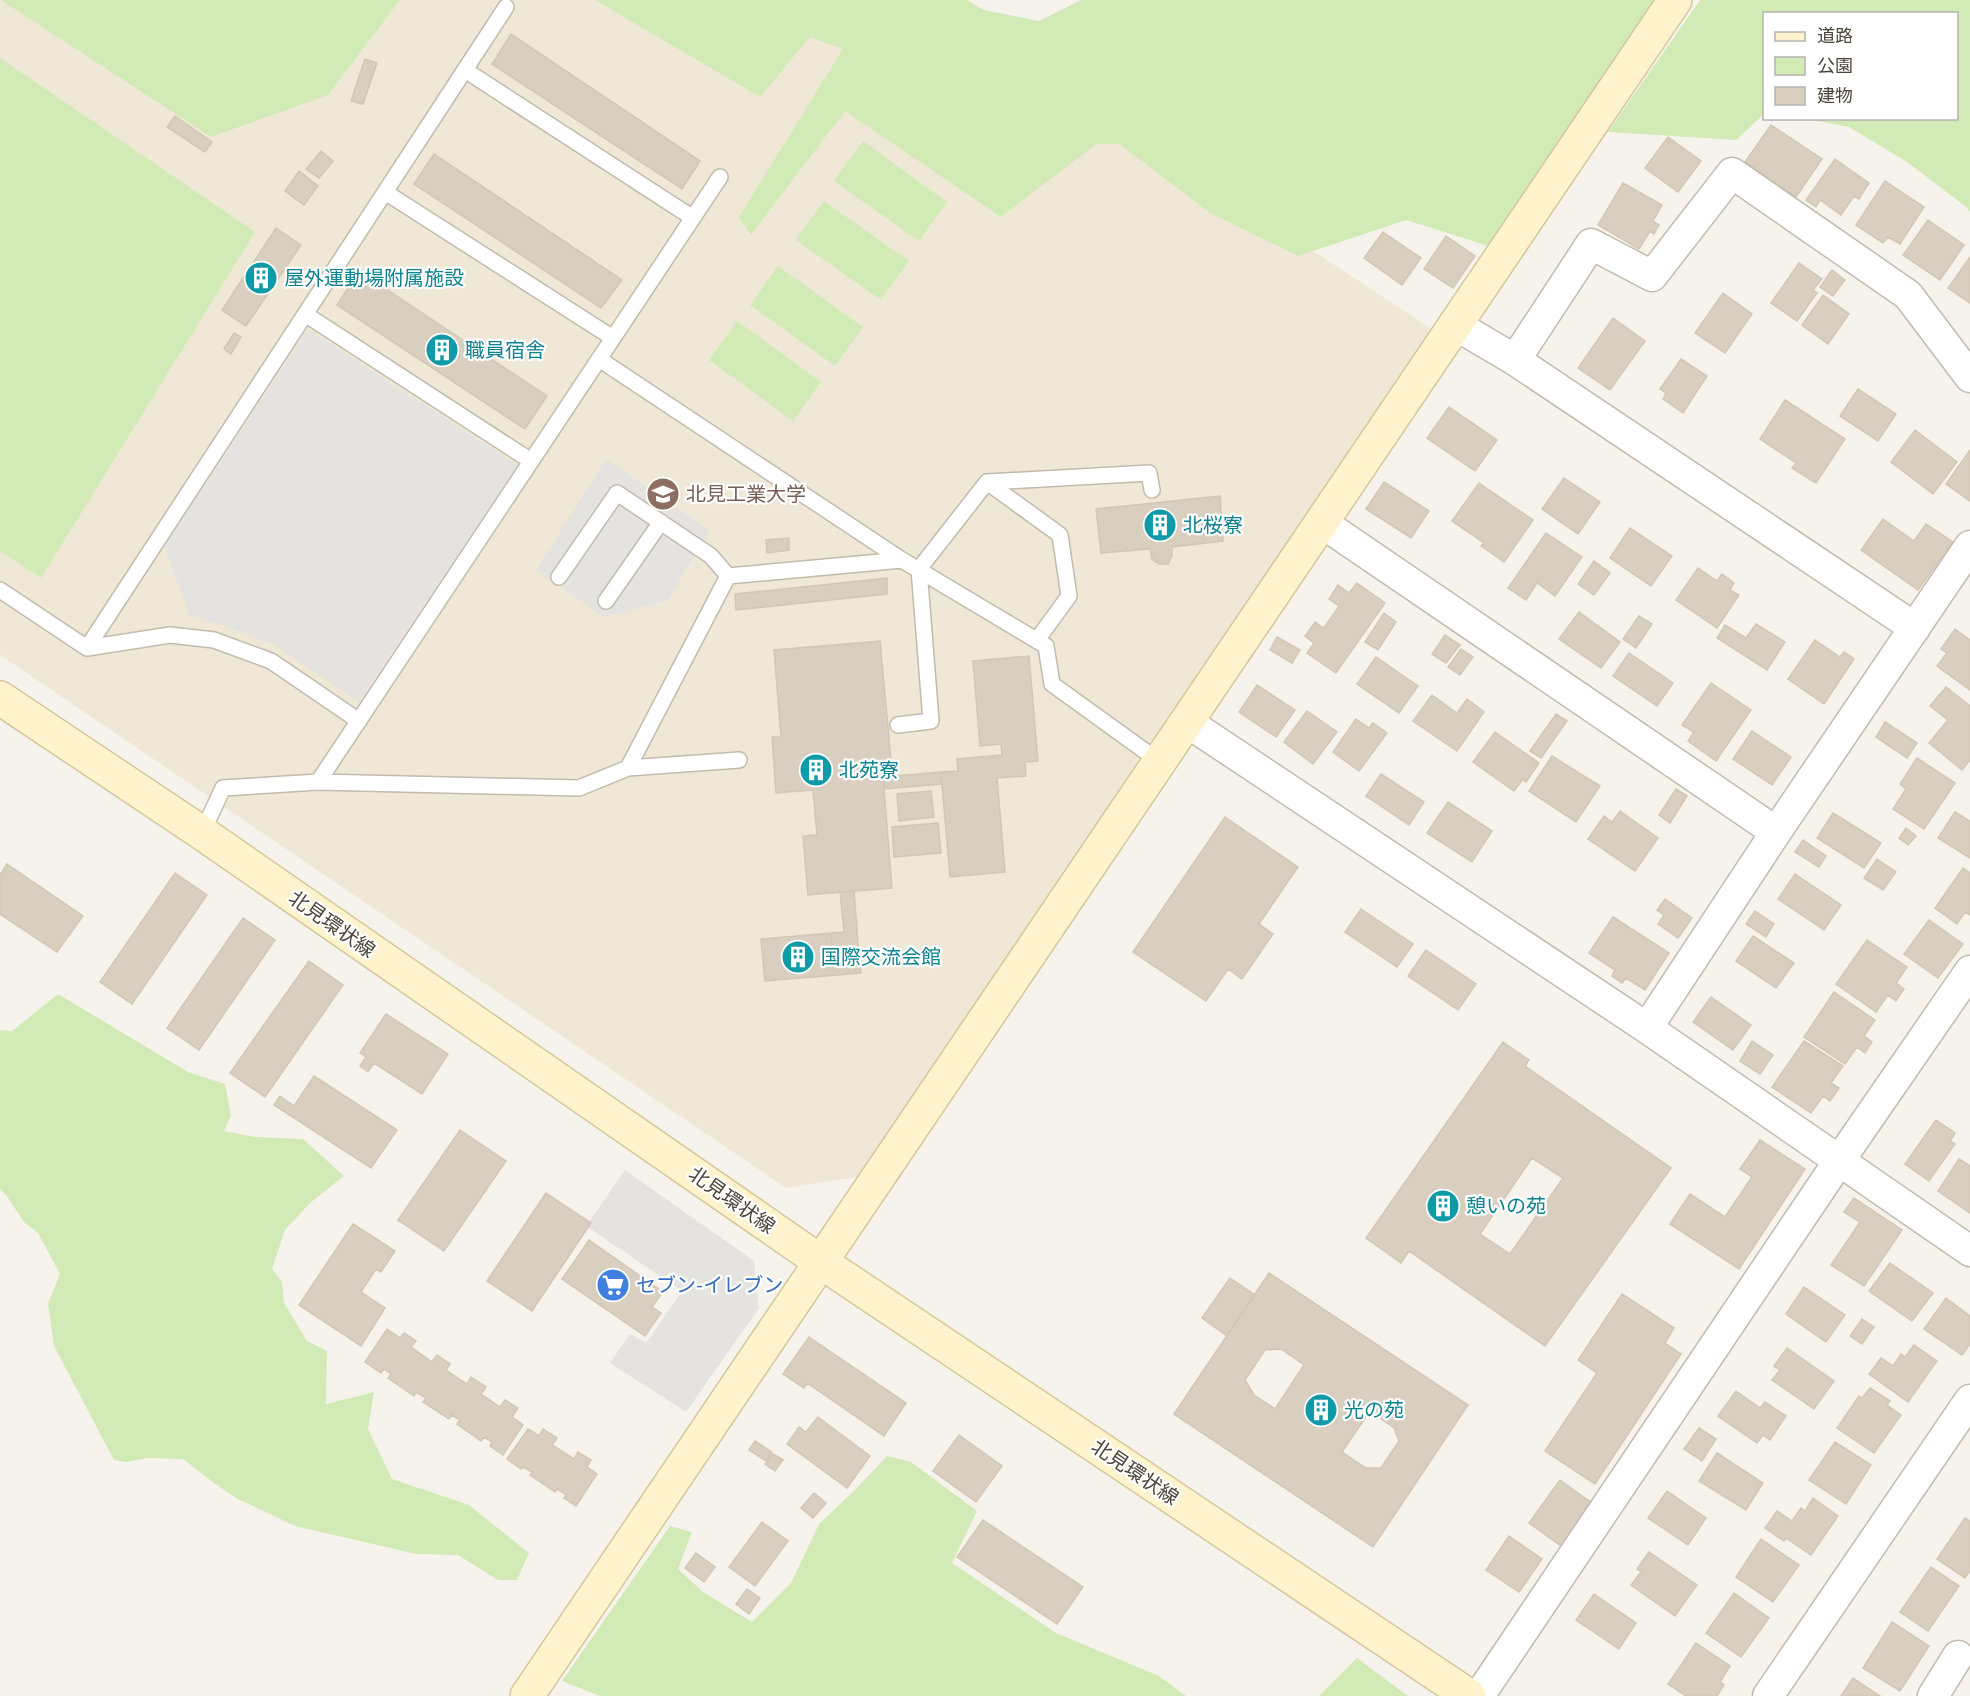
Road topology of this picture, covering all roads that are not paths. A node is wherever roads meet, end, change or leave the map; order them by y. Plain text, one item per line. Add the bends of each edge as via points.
1 (1674, 0) edge
2 (506, 7) dead end
3 (465, 70) junction
4 (720, 177) dead end
5 (385, 192) junction
6 (693, 218) junction
7 (306, 315) junction
8 (1454, 324) junction
9 (613, 338) junction
10 (599, 359) junction
11 (1515, 360) junction
12 (1970, 376) edge
13 (531, 462) junction
14 (987, 482) junction
15 (1152, 490) dead end
16 (661, 522) junction
17 (1321, 522) junction
18 (1970, 546) edge
19 (902, 560) junction
20 (919, 569) junction
21 (728, 576) junction
22 (559, 577) dead end
23 (0, 590) edge
24 (606, 601) dead end
25 (1915, 628) junction
26 (1037, 640) junction
27 (87, 648) junction
28 (0, 698) edge
29 (359, 721) junction
30 (1186, 722) junction
31 (898, 725) dead end
32 (1149, 754) dead end
33 (739, 760) dead end
34 (628, 768) junction
35 (318, 782) junction
36 (1776, 832) junction
37 (202, 833) junction
38 (1970, 971) edge
39 (1647, 1028) junction
40 (1839, 1161) junction
41 (1970, 1251) edge
42 (821, 1262) junction
43 (1970, 1400) edge
44 (1958, 1656) dead end
45 (527, 1696) edge
46 (1469, 1696) edge
47 (1479, 1696) edge
48 (1768, 1696) edge
49 (1933, 1696) edge

1 - 8 street
2 - 3 lane
3 - 5 lane
3 - 6 lane
4 - 6 lane
5 - 7 lane
5 - 9 lane
6 - 9 lane
7 - 13 lane
7 - 27 lane
8 - 11 street
8 - 17 street
9 - 10 lane
10 - 13 lane
10 - 19 lane
11 - 12 street via 1591,244 1652,276 1732,173 1908,296
11 - 25 street
13 - 29 lane
14 - 15 lane via 1149,472
14 - 20 lane
14 - 26 lane via 1060,535 1069,596
16 - 21 lane via 711,556
16 - 22 lane via 617,493
16 - 24 lane
17 - 30 street
17 - 36 street
18 - 25 street
19 - 20 lane
19 - 21 lane
20 - 26 lane
20 - 31 lane via 931,721
21 - 34 lane
23 - 27 lane
25 - 36 street
26 - 32 lane via 1046,646 1052,684
27 - 29 lane via 170,635 214,640 271,661
28 - 37 street, 北見環状線
29 - 35 lane
30 - 39 street
30 - 42 street
33 - 34 lane
34 - 35 lane via 579,788
35 - 37 lane via 223,788
36 - 39 street
37 - 42 street, 北見環状線
38 - 40 street
39 - 40 street
40 - 41 street
40 - 47 street
42 - 45 street
42 - 46 street, 北見環状線
43 - 48 street
44 - 49 street

